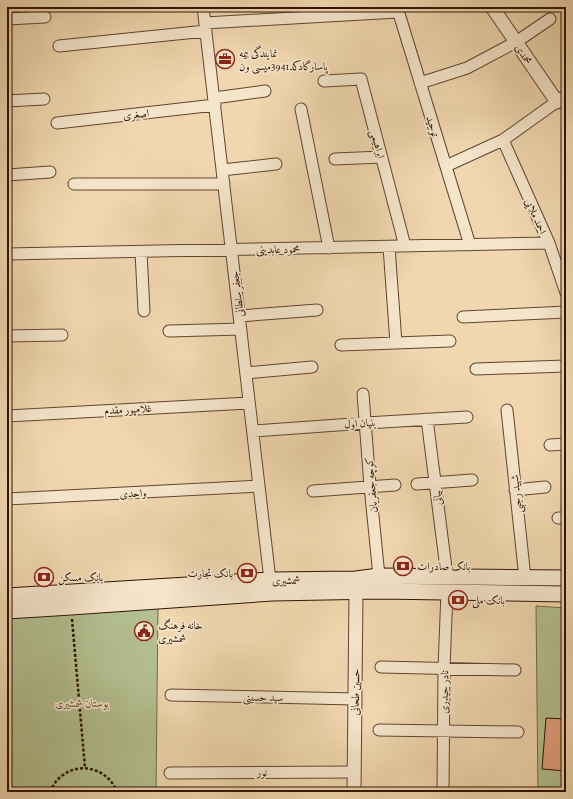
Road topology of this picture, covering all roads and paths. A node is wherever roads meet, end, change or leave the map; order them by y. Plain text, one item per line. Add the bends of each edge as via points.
1 (203, 7) edge
2 (492, 7) edge
3 (398, 10) edge
4 (45, 17) dead end
5 (7, 19) edge
6 (550, 19) dead end
7 (206, 27) junction
8 (516, 42) junction
9 (59, 46) dead end
10 (324, 81) dead end
11 (420, 83) junction
12 (265, 91) dead end
13 (44, 99) dead end
14 (561, 99) edge
15 (7, 101) edge
16 (214, 102) junction
17 (300, 109) dead end
18 (57, 123) dead end
19 (503, 140) junction
20 (382, 157) junction
21 (335, 159) dead end
22 (276, 164) dead end
23 (446, 166) junction
24 (222, 170) junction
25 (50, 172) dead end
26 (7, 175) edge
27 (74, 184) dead end
28 (224, 184) junction
29 (549, 244) junction
30 (470, 245) junction
31 (405, 246) junction
32 (389, 247) junction
33 (329, 248) junction
34 (232, 250) junction
35 (141, 252) junction
36 (7, 254) edge
37 (566, 293) edge
38 (317, 310) dead end
39 (144, 311) dead end
40 (566, 312) edge
41 (239, 316) junction
42 (463, 317) dead end
43 (241, 329) junction
44 (169, 331) dead end
45 (62, 335) dead end
46 (7, 336) edge
47 (450, 340) dead end
48 (396, 343) junction
49 (341, 345) dead end
50 (566, 366) edge
51 (312, 367) dead end
52 (476, 370) dead end
53 (246, 373) junction
54 (363, 394) dead end
55 (249, 403) junction
56 (507, 410) dead end
57 (7, 416) edge
58 (467, 417) dead end
59 (427, 419) junction
60 (366, 423) junction
61 (253, 431) junction
62 (566, 444) edge
63 (550, 445) dead end
64 (472, 480) dead end
65 (436, 482) junction
66 (417, 484) dead end
67 (396, 485) dead end
68 (259, 486) junction
69 (370, 486) junction
70 (545, 487) dead end
71 (515, 490) junction
72 (313, 491) dead end
73 (7, 499) edge
74 (379, 576) junction
75 (447, 576) junction
76 (525, 578) junction
77 (566, 578) edge
78 (356, 585) junction
79 (271, 586) junction
80 (380, 591) junction
81 (447, 592) junction
82 (526, 594) junction
83 (566, 594) edge
84 (7, 596) edge
85 (71, 607) junction
86 (7, 611) edge
87 (381, 667) dead end
88 (444, 668) junction
89 (515, 670) dead end
90 (171, 695) dead end
91 (355, 700) junction
92 (379, 730) dead end
93 (444, 732) junction
94 (518, 732) dead end
95 (85, 768) junction
96 (354, 772) junction
97 (170, 773) dead end
98 (50, 792) edge
99 (117, 792) edge
100 (354, 792) edge
101 (443, 792) edge

1 - 7 street, جعفر سلطانی
2 - 8 street, محمدی
3 - 7 street
3 - 11 street, توحید
4 - 5 street
6 - 8 street
7 - 9 street
7 - 16 street, جعفر سلطانی
8 - 11 street via 467,68
8 - 14 street, محمدی
10 - 20 street, ابراهیمی via 361,79
11 - 23 street, توحید
12 - 16 street, اصغری
13 - 15 street
14 - 19 street
16 - 18 street, اصغری
16 - 24 street, جعفر سلطانی
17 - 33 street
19 - 23 street
19 - 29 street, احمد ملایی
20 - 21 street
20 - 31 street, ابراهیمی
22 - 24 street
23 - 30 street, توحید
24 - 28 street, جعفر سلطانی
25 - 26 street
27 - 28 street
28 - 34 street, جعفر سلطانی
29 - 30 street, محمود عابدینی
29 - 37 street, احمد ملایی
30 - 31 street, محمود عابدینی
31 - 32 street, محمود عابدینی
32 - 33 street, محمود عابدینی
32 - 48 street
33 - 34 street, محمود عابدینی
34 - 35 street, محمود عابدینی
34 - 41 street, جعفر سلطانی
35 - 36 street, محمود عابدینی
35 - 39 street
38 - 41 street
40 - 42 street
41 - 43 street, جعفر سلطانی
43 - 44 street
43 - 53 street, جعفر سلطانی
45 - 46 street
47 - 48 street
48 - 49 street
50 - 52 street
51 - 53 street
53 - 55 street, جعفر سلطانی
54 - 60 street, کوچه جعفریان
55 - 57 street, غلامپور مقدم
55 - 61 street, جعفر سلطانی
56 - 71 street, شهید رجبی
58 - 59 street, بنیان اول
59 - 60 street, بنیان اول
59 - 65 street, بیانی
60 - 61 street, بنیان اول
60 - 69 street, کوچه جعفریان
61 - 68 street, جعفر سلطانی
62 - 63 street
64 - 65 street
65 - 66 street
65 - 75 street, بیانی
67 - 69 street
68 - 73 street, واحدی
68 - 79 street, جعفر سلطانی
69 - 72 street
69 - 74 street, کوچه جعفریان
70 - 71 street
71 - 76 street, شهید رجبی
74 - 75 main road, شمشیری
74 - 78 main road, شمشیری
74 - 80 main road
75 - 76 main road, شمشیری
75 - 81 main road
76 - 77 main road, شمشیری
76 - 82 main road
78 - 79 main road, شمشیری
78 - 80 main road, شمشیری
78 - 91 street, حسین طحانی
79 - 84 main road, شمشیری
79 - 85 main road, شمشیری
80 - 81 main road, شمشیری
81 - 82 main road, شمشیری
81 - 88 street, نادر حیدری
82 - 83 main road, شمشیری
85 - 86 main road, شمشیری
85 - 95 path
87 - 88 street
88 - 89 street
88 - 93 street, نادر حیدری
90 - 91 street, سید حسینی
91 - 96 street, حسین طحانی
92 - 93 street
93 - 94 street
93 - 101 street, نادر حیدری
95 - 98 path via 63,774
95 - 99 path via 107,777
96 - 97 street, نور
96 - 100 street, حسین طحانی

